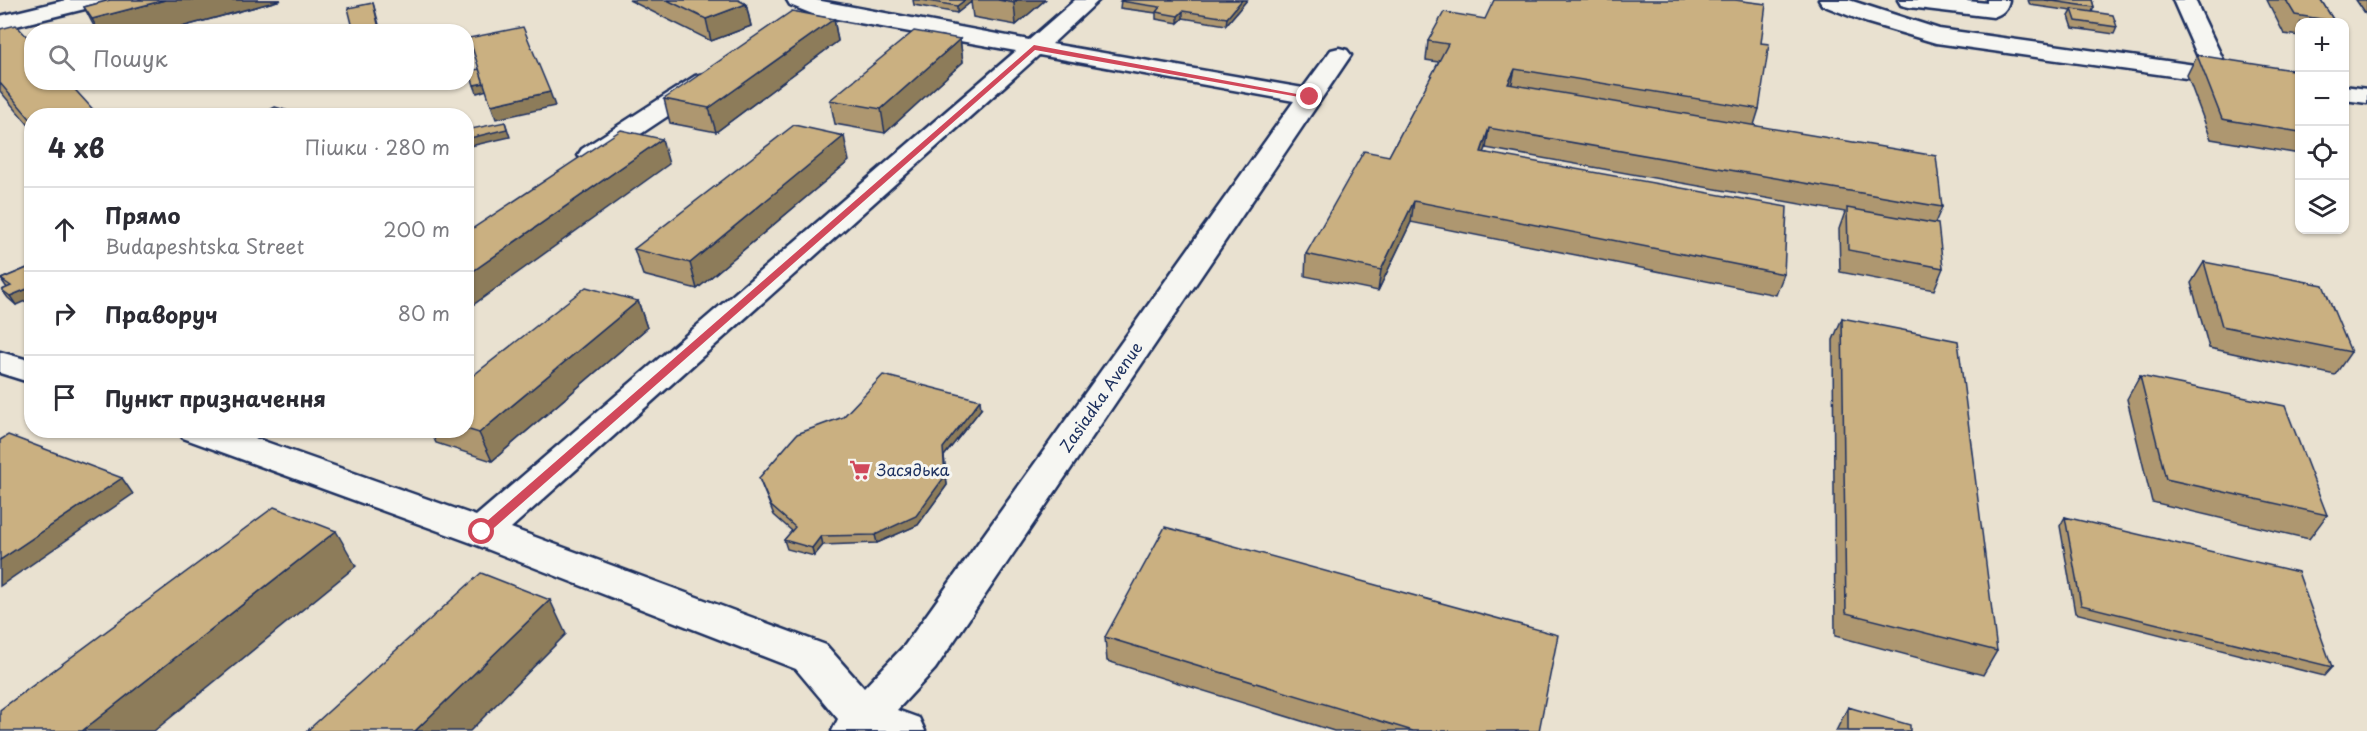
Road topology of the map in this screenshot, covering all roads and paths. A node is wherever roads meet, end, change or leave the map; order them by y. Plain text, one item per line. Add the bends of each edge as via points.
1 (93, 0) edge
2 (1088, 0) edge
3 (1830, 0) edge
4 (1909, 0) edge
5 (2184, 0) edge
6 (1996, 5) edge
7 (803, 9) edge
8 (0, 23) edge
9 (1034, 47) junction
10 (1339, 55) dead end
11 (726, 67) edge
12 (2218, 75) junction
13 (2295, 86) edge
14 (2349, 94) edge
15 (2367, 96) edge
16 (1310, 97) junction
17 (576, 165) edge
18 (0, 362) edge
19 (24, 370) edge
20 (218, 438) edge
21 (482, 532) junction
22 (874, 727) edge

1 - 8 street
2 - 9 street
3 - 12 street via 1936,36
4 - 6 street via 1967,9
5 - 12 street
7 - 9 street
9 - 16 street
9 - 21 street
10 - 16 street, Zasiadka Avenue
11 - 17 street
12 - 13 street
14 - 15 street
16 - 22 street, Zasiadka Avenue
18 - 19 street
20 - 21 street
21 - 22 street via 810,657

